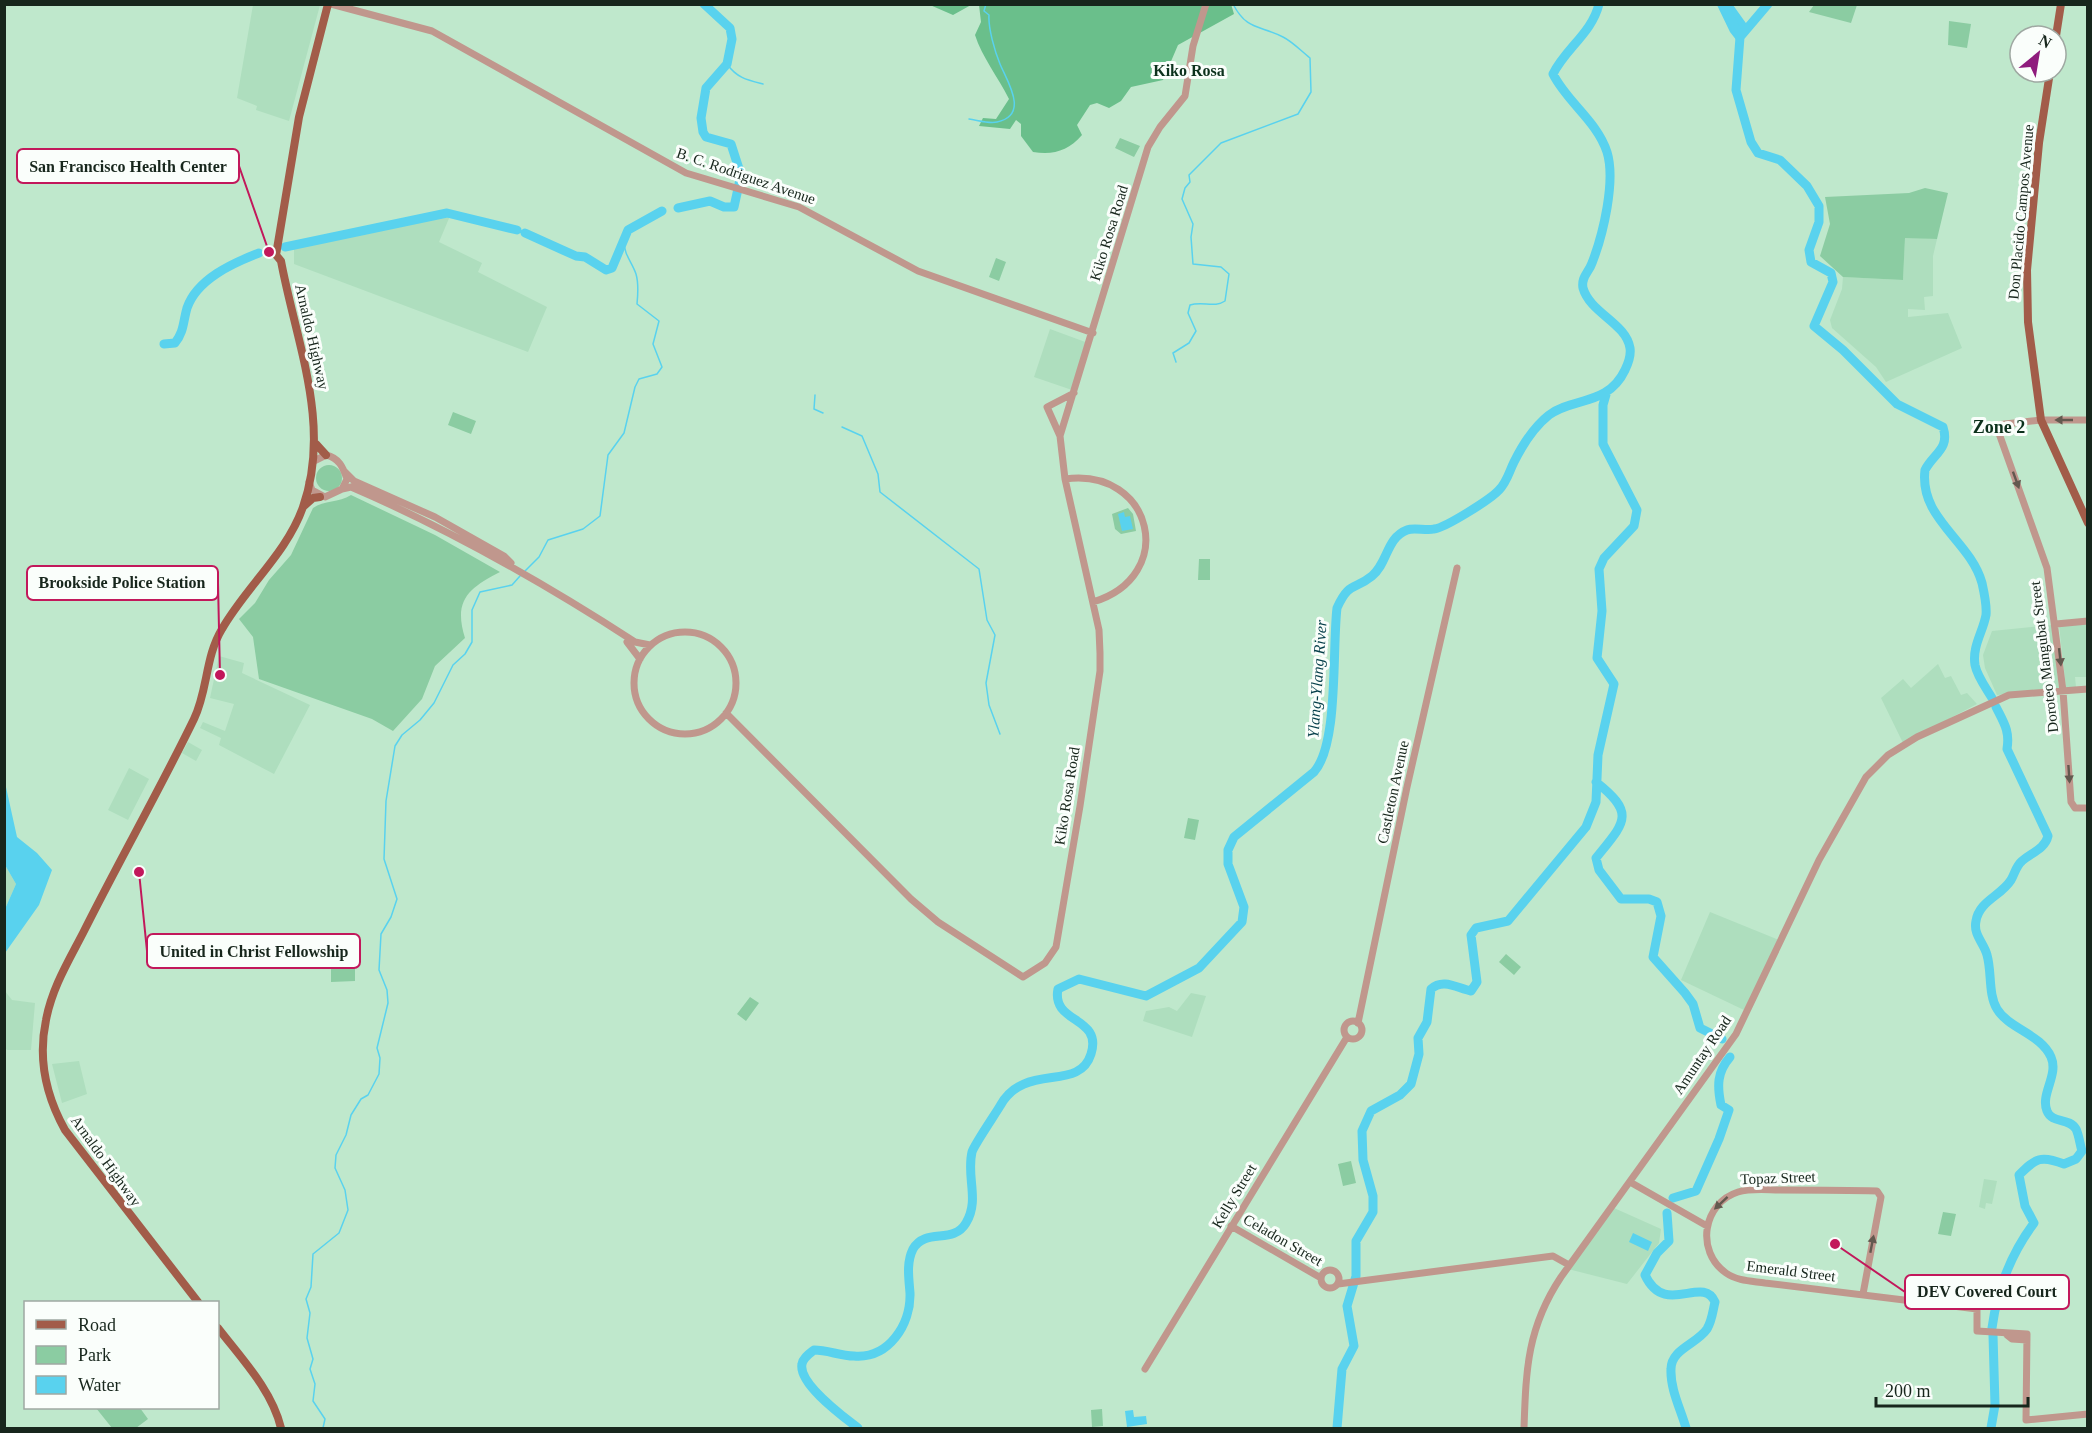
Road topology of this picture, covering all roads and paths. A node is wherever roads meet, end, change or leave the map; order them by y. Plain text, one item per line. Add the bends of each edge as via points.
1 (329, 4) edge
2 (1206, 4) edge
3 (2061, 4) edge
4 (2058, 24) edge
5 (2048, 84) edge
6 (1093, 333) junction
7 (1074, 393) junction
8 (2040, 420) junction
9 (2088, 420) edge
10 (1060, 436) junction
11 (316, 444) junction
12 (326, 455) junction
13 (314, 461) junction
14 (344, 471) junction
15 (1065, 479) junction
16 (309, 482) junction
17 (342, 489) junction
18 (320, 497) junction
19 (303, 506) junction
20 (2088, 523) edge
21 (516, 567) junction
22 (1456, 568) dead end
23 (1093, 602) junction
24 (2088, 621) edge
25 (2056, 624) junction
26 (607, 625) junction
27 (650, 645) junction
28 (639, 659) junction
29 (2088, 689) edge
30 (2063, 691) junction
31 (726, 713) junction
32 (2088, 808) edge
33 (1358, 1023) junction
34 (1347, 1037) junction
35 (1630, 1182) junction
36 (1231, 1226) junction
37 (1707, 1226) junction
38 (1569, 1265) junction
39 (1321, 1278) junction
40 (1338, 1280) junction
41 (1863, 1294) junction
42 (197, 1301) edge
43 (219, 1329) edge
44 (1145, 1369) dead end
45 (2088, 1414) edge
46 (281, 1428) edge
47 (1524, 1428) edge

1 - 6 street, B. C. Rodriguez Avenue via 432,31 686,173 811,212 918,271
1 - 11 main road, Arnaldo Highway via 299,117 276,255 281,261 313,403
2 - 6 street, Kiko Rosa Road via 1193,46 1185,96 1149,147
3 - 4 main road
5 - 8 main road, Don Placido Campos Avenue via 2026,289
6 - 7 street, Kiko Rosa Road
7 - 10 street, Kiko Rosa Road
7 - 10 street via 1047,407
9 -> 8 street
8 - 20 main road, Don Placido Campos Avenue
8 -> 25 street, Doroteo Mangubat Street via 1996,425 2047,568
10 - 15 street, Kiko Rosa Road
11 - 12 main road
11 - 13 main road, Arnaldo Highway
12 - 13 street
12 - 14 street via 336,459
13 - 16 main road, Arnaldo Highway
14 - 17 street via 347,479
14 - 21 street via 354,481 454,527
15 - 23 street, Kiko Rosa Road
15 - 23 street via 1106,482 1135,504 1143,521 1143,556 1133,580 1112,597
16 - 18 street
16 - 19 main road, Arnaldo Highway
17 - 18 street
17 - 21 street via 351,487 387,502
18 - 19 main road
19 - 42 main road, Arnaldo Highway via 276,555 221,629 197,714 57,983 43,1054 46,1084 55,1112 76,1147
21 - 26 street
22 - 33 street, Castleton Avenue
23 - 31 street, Kiko Rosa Road via 1099,630 1100,671 1056,947 1045,963 1023,977 925,912
24 - 25 street
25 -> 30 street, Doroteo Mangubat Street
26 - 27 street via 635,642
26 - 28 street via 632,646
27 - 28 street
27 - 31 street via 681,632 702,635 720,646 732,663 736,684
28 - 31 street via 634,673 636,696 647,717 662,728 680,734 694,733 709,728
29 - 30 street, Amuntay Road
30 -> 32 street, Doroteo Mangubat Street via 2071,802 2075,807
30 - 35 street, Amuntay Road via 2005,698 1979,709 1917,737 1888,755 1866,777 1820,860 1736,1034
33 - 34 street via 1360,1035
33 - 34 street via 1346,1024
34 - 36 street, Kelly Street
35 - 37 street via 1685,1217
35 - 38 street, Amuntay Road
36 - 39 street, Celadon Street
36 - 44 street, Kelly Street
37 - 41 street, Emerald Street via 1712,1257 1733,1277
41 -> 37 street, Topaz Street via 1880,1194 1742,1190 1720,1203
38 - 40 street via 1553,1256
38 - 47 street, Amuntay Road via 1536,1321 1528,1356
39 - 40 street via 1331,1288
39 - 40 street via 1328,1270
41 - 45 street, Emerald Street via 1977,1309 1979,1331 2012,1339 2027,1337 2026,1420
43 - 46 main road via 259,1381

